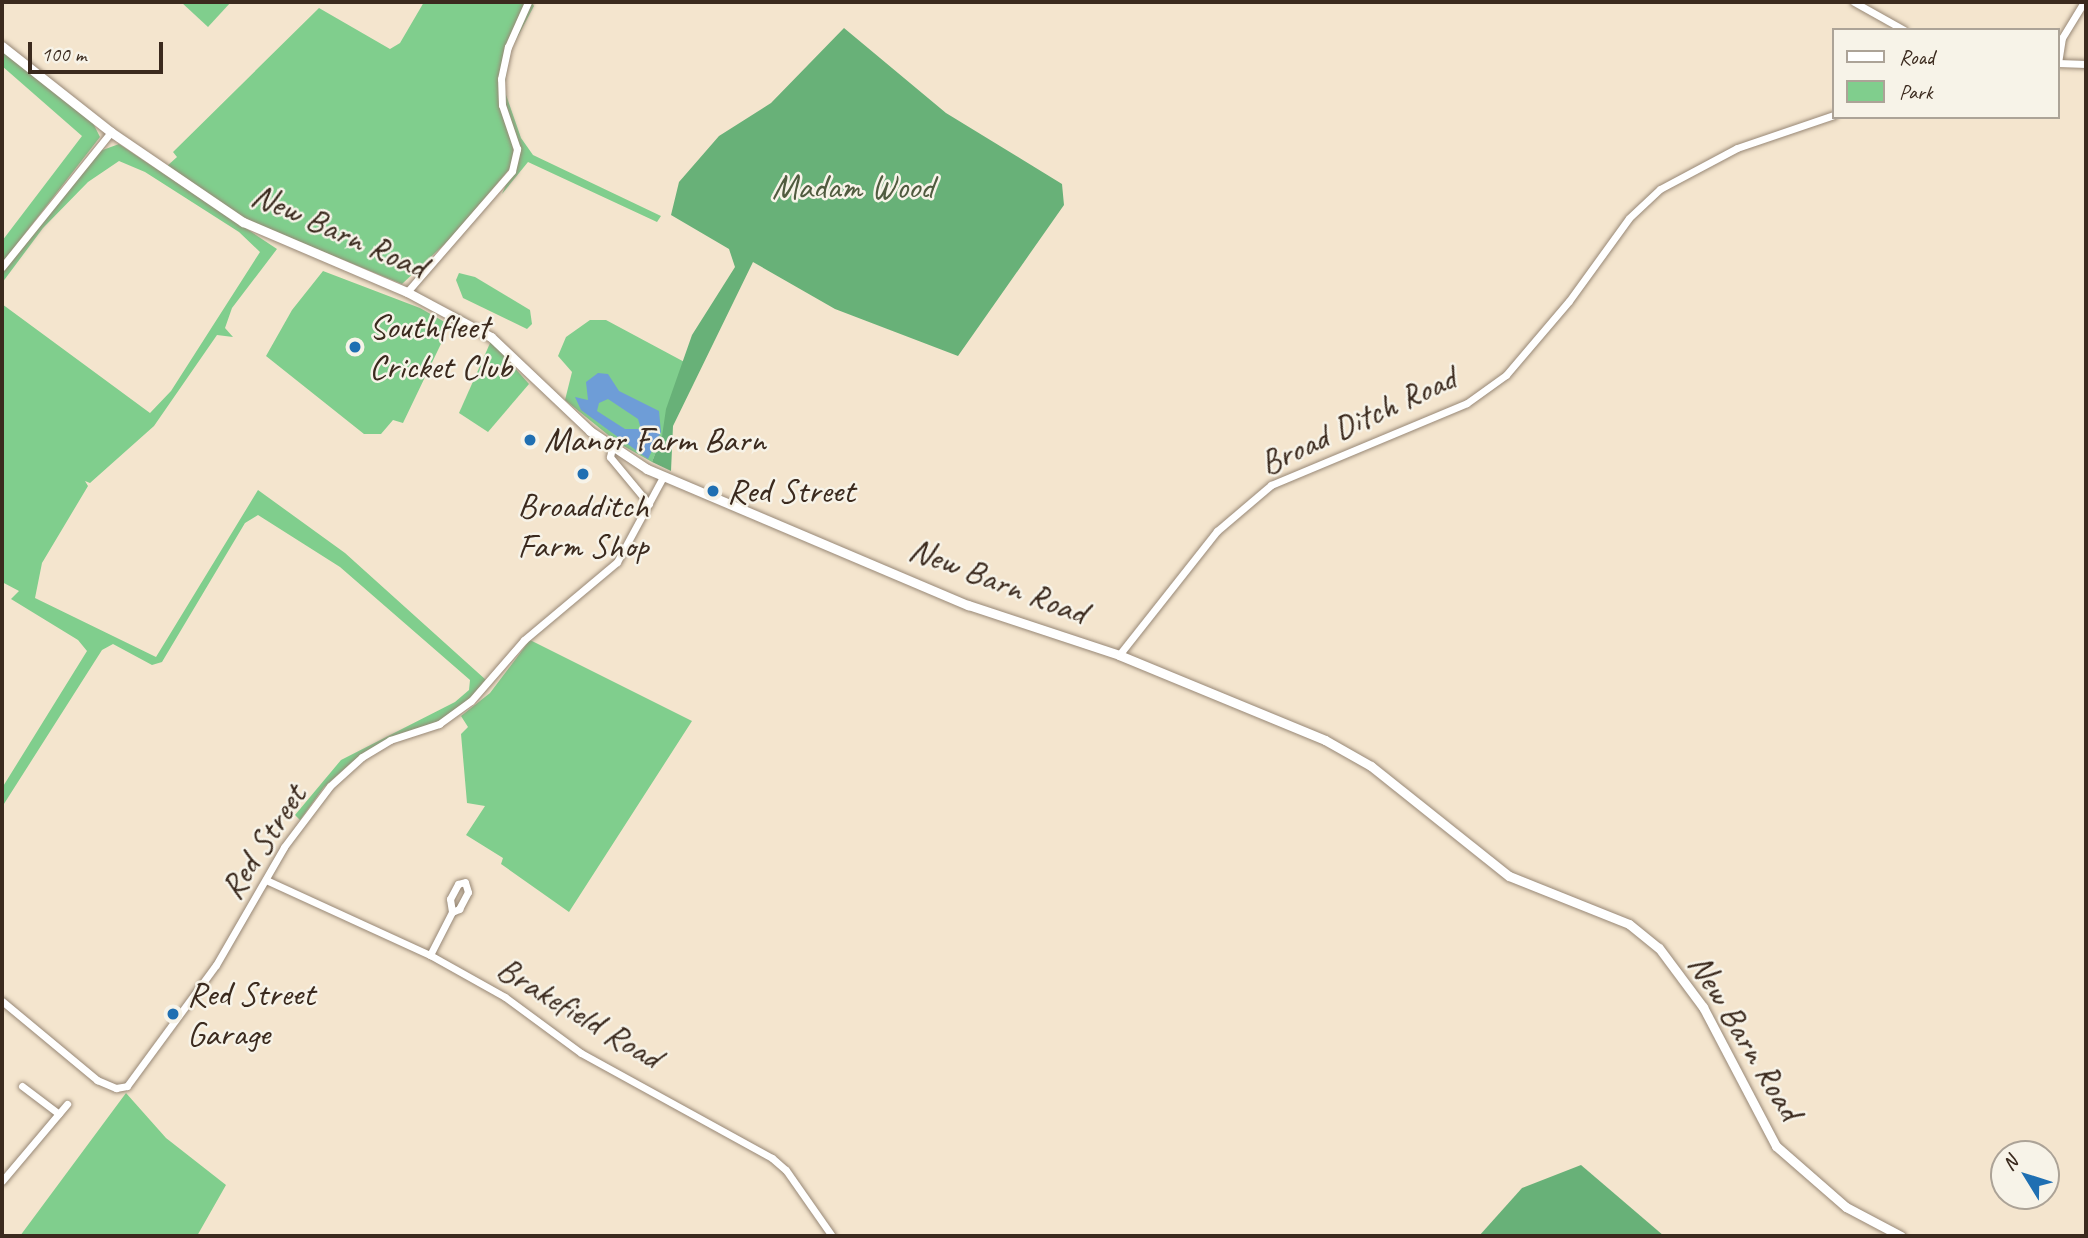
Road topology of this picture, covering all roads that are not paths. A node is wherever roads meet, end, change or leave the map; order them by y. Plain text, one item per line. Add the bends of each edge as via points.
1 (528, 2) edge
2 (1854, 2) edge
3 (2084, 2) edge
4 (1900, 28) edge
5 (2, 46) edge
6 (2060, 50) edge
7 (2060, 63) edge
8 (2086, 64) edge
9 (1832, 115) edge
10 (111, 132) junction
11 (2, 267) edge
12 (407, 292) junction
13 (612, 448) junction
14 (663, 477) junction
15 (649, 504) junction
16 (1119, 655) junction
17 (266, 880) junction
18 (452, 912) dead end
19 (430, 955) junction
20 (2, 1001) edge
21 (22, 1086) dead end
22 (66, 1104) dead end
23 (59, 1114) junction
24 (2, 1181) edge
25 (832, 1236) edge
26 (1901, 1236) edge

1 - 12 street via 508,47 501,79 502,104 517,149 514,166 498,192
2 - 4 street
3 - 6 street via 2062,38
5 - 10 street, New Barn Road
7 - 8 street
9 - 16 street, Broad Ditch Road via 1737,148 1660,189 1629,218 1555,320 1506,375 1467,403 1431,420 1320,461 1271,485 1217,531
10 - 11 street
10 - 12 street, New Barn Road via 259,231
12 - 13 street, New Barn Road via 496,340
13 - 14 street, New Barn Road
13 - 15 street via 611,458
14 - 15 street, Red Street
14 - 16 street, New Barn Road via 977,608
15 - 17 street, Red Street via 610,570 524,640 471,701 439,724 390,740 332,784 293,834
16 - 26 street, New Barn Road via 1325,740 1371,766 1509,876 1629,924 1659,948 1703,1007 1776,1146 1846,1207
17 - 19 street, Brakefield Road
17 - 20 street, Red Street via 216,965 126,1087 97,1080
18 - 19 street
19 - 25 street, Brakefield Road via 505,997 581,1053 772,1158 786,1170
21 - 23 street
22 - 23 street
23 - 24 street

